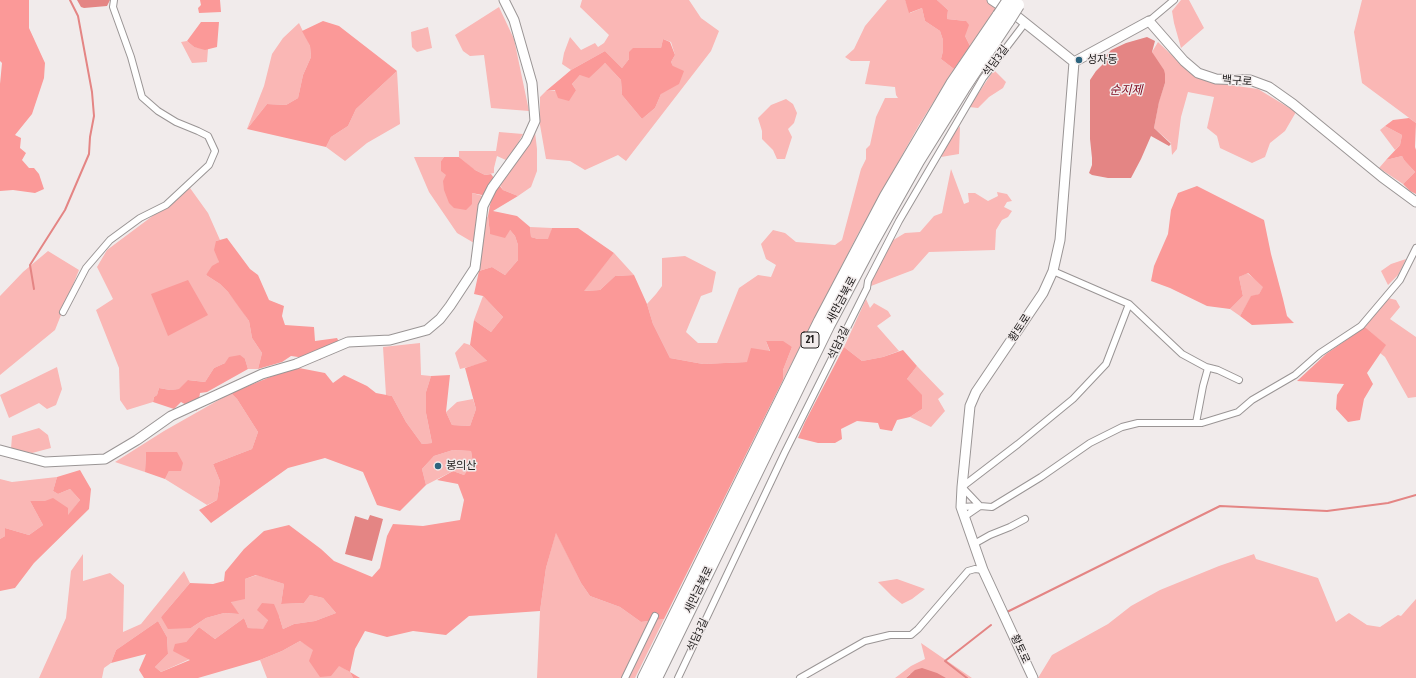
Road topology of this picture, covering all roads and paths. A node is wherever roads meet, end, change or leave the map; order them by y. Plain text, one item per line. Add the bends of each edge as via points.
1 (114, 0) edge
2 (504, 0) edge
3 (992, 0) edge
4 (1174, 0) edge
5 (1014, 1) edge
6 (1003, 18) junction
7 (1149, 21) junction
8 (1025, 23) junction
9 (1074, 62) junction
10 (1416, 202) edge
11 (1416, 248) edge
12 (1053, 271) junction
13 (1129, 304) junction
14 (63, 312) dead end
15 (1208, 368) junction
16 (1239, 380) dead end
17 (1196, 423) junction
18 (0, 450) edge
19 (962, 487) junction
20 (980, 506) junction
21 (961, 507) junction
22 (964, 517) junction
23 (1025, 519) dead end
24 (974, 544) junction
25 (983, 570) junction
26 (655, 616) dead end
27 (625, 678) edge
28 (644, 678) edge
29 (656, 678) edge
30 (678, 678) edge
31 (800, 678) edge
32 (1033, 678) edge

1 - 14 street via 113,7 142,97 176,122 208,136 215,151 209,164 166,205 140,218 110,240 86,268
2 - 18 street via 514,20 532,84 535,121 526,141 492,188 483,206 475,268 440,319 427,330 390,340 348,342 296,364 262,374 171,416 105,459 45,462
3 - 8 street
4 - 7 street
5 - 6 highway, 새만금북로 / 21, bridge
6 - 28 highway, 새만금북로 / 21 via 952,84 868,230 820,321
6 - 29 highway, 새만금북로 / 21 via 918,161 828,326
7 - 9 street
7 - 10 street, 백구로 via 1198,73 1216,79 1250,80 1269,87
8 - 9 street
8 - 30 street, 석담3길 via 983,78 895,227
9 - 12 street, 황토로 via 1060,240
11 - 17 street via 1400,280 1361,326 1320,353 1295,375 1252,400 1238,412
12 - 13 street
12 - 19 street, 황토로 via 1043,293 976,392 970,406
13 - 15 street via 1182,354
13 - 19 street via 1106,364 1073,398
15 - 16 street
15 - 17 street
17 - 20 street via 1138,424 1122,427 1090,443 992,507
19 - 20 street
19 - 21 street, 황토로
20 - 21 street
20 - 22 street
21 - 22 street, 황토로
22 - 24 street, 황토로
23 - 24 street
24 - 25 street, 황토로
25 - 31 street via 968,571 911,635 890,634 865,641
25 - 32 street, 황토로
26 - 27 street

